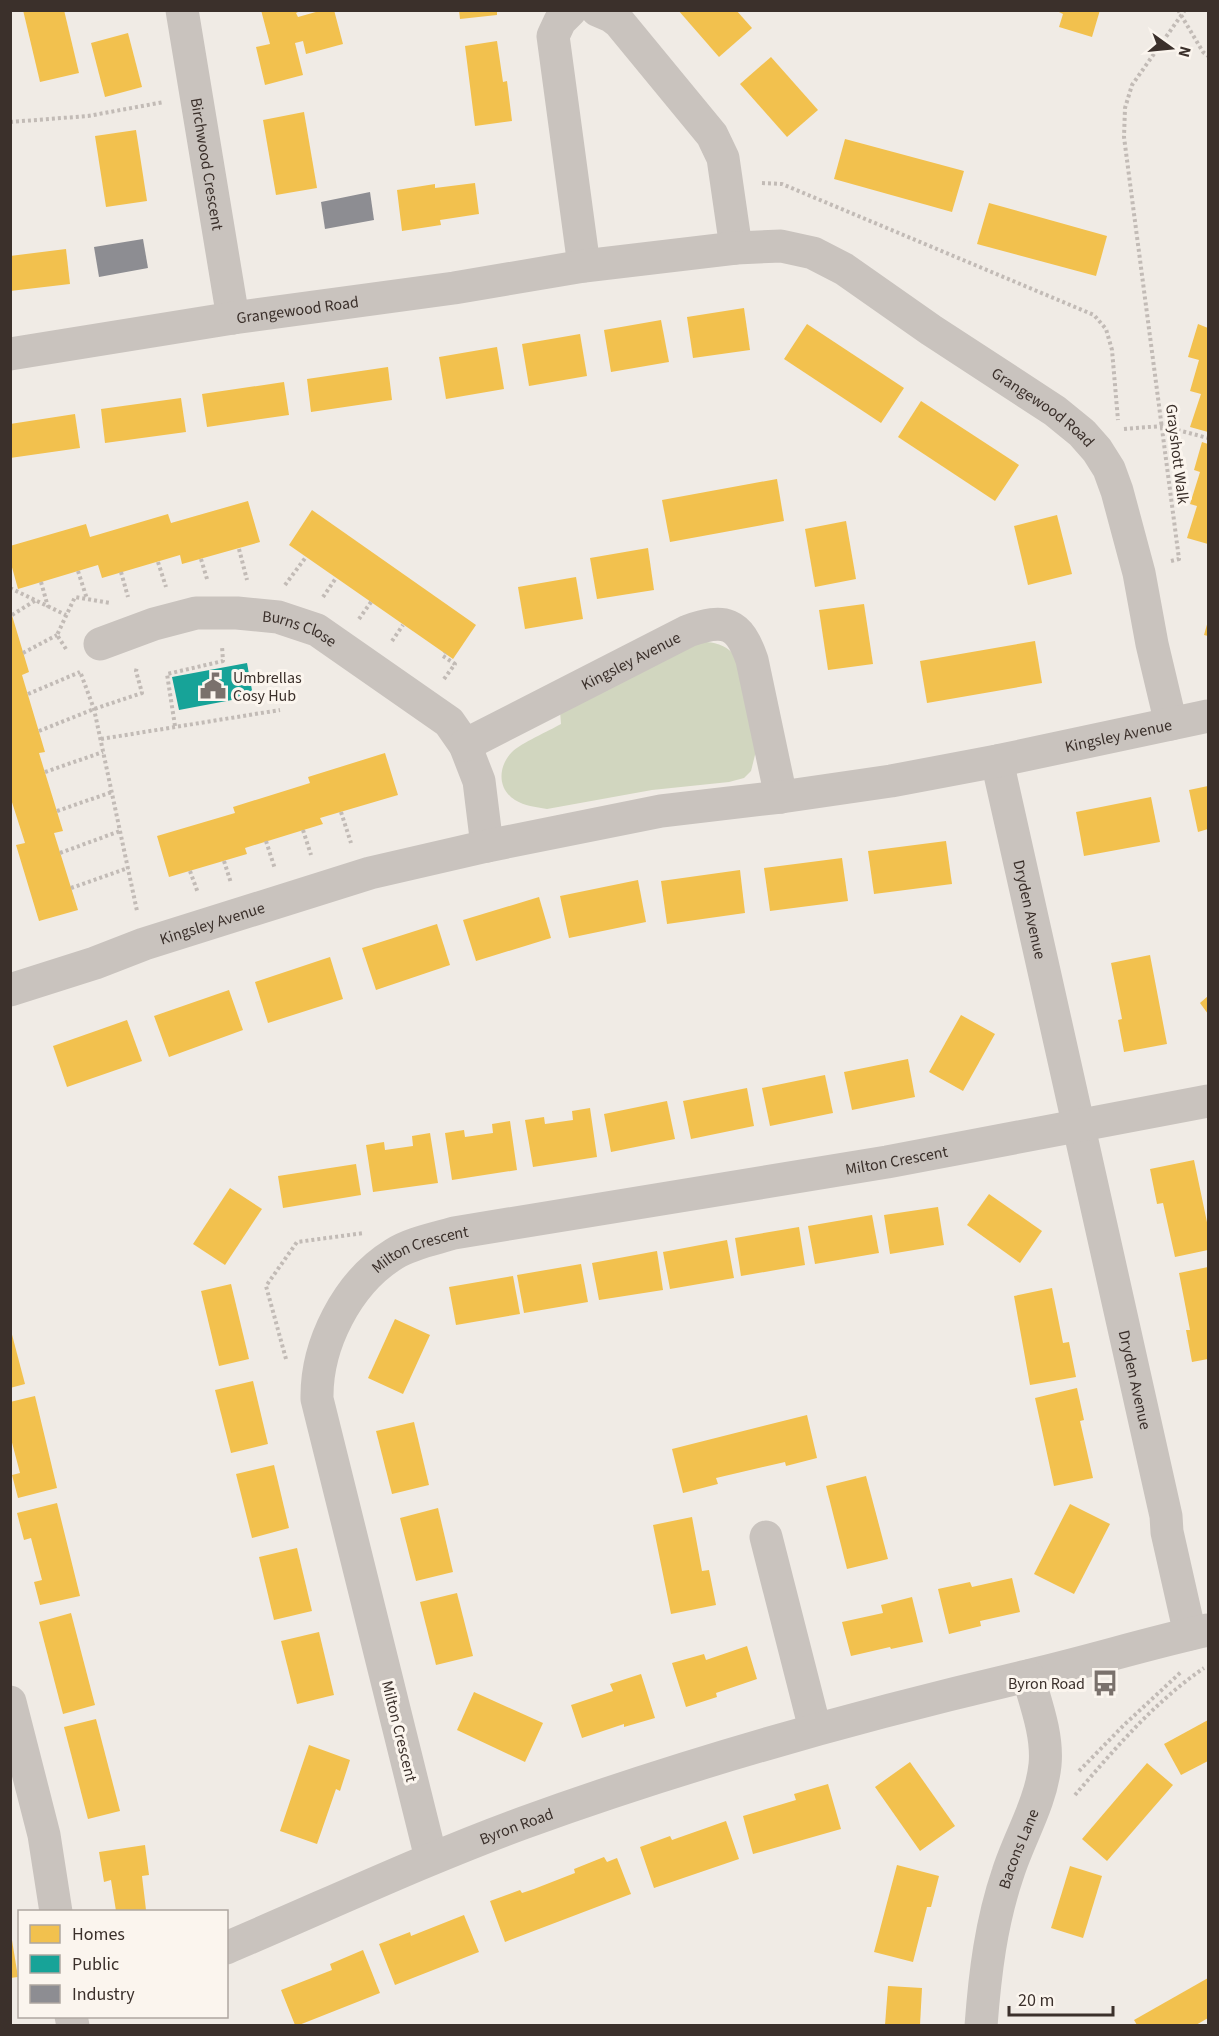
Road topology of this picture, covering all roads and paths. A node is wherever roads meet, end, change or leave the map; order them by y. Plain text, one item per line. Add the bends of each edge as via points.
1 (182, 10) edge
2 (572, 10) edge
3 (597, 10) edge
4 (1178, 10) edge
5 (1185, 10) edge
6 (1181, 15) junction
7 (1209, 56) edge
8 (196, 96) junction
9 (10, 122) edge
10 (726, 182) junction
11 (736, 248) junction
12 (584, 266) junction
13 (233, 318) junction
14 (10, 354) edge
15 (1162, 426) junction
16 (1119, 430) dead end
17 (1209, 438) edge
18 (239, 549) dead end
19 (306, 557) dead end
20 (201, 559) dead end
21 (158, 562) dead end
22 (78, 571) dead end
23 (121, 572) dead end
24 (1139, 573) junction
25 (336, 578) dead end
26 (41, 582) dead end
27 (248, 586) dead end
28 (10, 588) edge
29 (166, 588) dead end
30 (210, 589) dead end
31 (281, 591) dead end
32 (87, 599) dead end
33 (36, 600) junction
34 (317, 604) dead end
35 (131, 606) dead end
36 (48, 607) junction
37 (12, 615) edge
38 (66, 615) dead end
39 (57, 635) dead end
40 (222, 639) dead end
41 (100, 644) dead end
42 (23, 653) dead end
43 (445, 653) dead end
44 (139, 662) dead end
45 (80, 672) dead end
46 (443, 680) dead end
47 (28, 694) dead end
48 (94, 709) junction
49 (280, 710) dead end
50 (1209, 716) edge
51 (1171, 724) junction
52 (175, 726) junction
53 (39, 731) dead end
54 (101, 740) junction
55 (465, 745) junction
56 (103, 752) junction
57 (996, 761) junction
58 (45, 772) dead end
59 (112, 792) junction
60 (780, 797) junction
61 (57, 811) dead end
62 (341, 812) dead end
63 (303, 830) dead end
64 (120, 831) junction
65 (266, 842) dead end
66 (352, 844) dead end
67 (487, 846) junction
68 (60, 853) dead end
69 (312, 858) dead end
70 (224, 861) dead end
71 (128, 868) junction
72 (190, 871) dead end
73 (278, 879) dead end
74 (71, 888) dead end
75 (234, 892) dead end
76 (201, 902) dead end
77 (144, 944) junction
78 (10, 990) edge
79 (1209, 1101) edge
80 (1079, 1126) junction
81 (766, 1537) dead end
82 (1199, 1632) edge
83 (1209, 1665) edge
84 (1185, 1669) dead end
85 (1028, 1676) junction
86 (10, 1702) edge
87 (815, 1729) junction
88 (1073, 1778) dead end
89 (1074, 1797) dead end
90 (431, 1858) junction
91 (56, 1910) edge
92 (228, 1947) edge
93 (981, 2025) edge

1 - 8 street, Birchwood Crescent
2 - 12 street via 560,21 553,36
3 - 10 street via 619,22 712,135 723,158
4 - 6 path
5 - 6 path, Grayshott Walk
6 - 7 path
6 - 15 path, Grayshott Walk via 1132,85 1125,108 1124,137
8 - 9 path via 88,116
8 - 13 street, Birchwood Crescent
10 - 11 street
10 - 16 path via 782,184 1094,315 1106,329 1112,350
11 - 12 street, Grangewood Road
11 - 24 street, Grangewood Road via 781,246 813,253 844,269 1055,411 1082,433 1109,469
12 - 13 street, Grangewood Road
13 - 14 street, Grangewood Road
15 - 17 path
15 - 24 path, Grayshott Walk via 1179,559
18 - 27 path
19 - 31 path
20 - 30 path
21 - 29 path
22 - 32 path
23 - 35 path
24 - 51 street, Grangewood Road
25 - 34 path
26 - 36 path
28 - 33 path
33 - 36 path
33 - 37 path
36 - 38 path
39 - 42 path
40 - 52 path via 223,661 167,674
41 - 55 street, Burns Close via 196,613 278,616 317,630 449,722
43 - 46 path via 443,656 454,664
44 - 48 path via 136,671 142,693
45 - 47 path
48 - 53 path
48 - 54 path
49 - 52 path
50 - 51 street, Kingsley Avenue
51 - 57 street, Kingsley Avenue
52 - 54 path
54 - 56 path
55 - 60 street, Kingsley Avenue via 688,631 709,624 730,626 745,640 752,660
55 - 67 street via 479,780
56 - 58 path
56 - 59 path
57 - 60 street, Kingsley Avenue
57 - 80 street, Dryden Avenue
59 - 61 path
59 - 64 path
60 - 67 street, Kingsley Avenue via 662,811
62 - 66 path
63 - 69 path
64 - 68 path
64 - 71 path
65 - 73 path
67 - 77 street, Kingsley Avenue via 370,873
70 - 75 path
71 - 74 path
71 - 77 path
72 - 76 path
77 - 78 street, Kingsley Avenue
79 - 80 street
80 - 82 street, Dryden Avenue
80 - 90 street, Milton Crescent via 887,1162 454,1233 394,1254 361,1282 329,1338 317,1380 317,1399
81 - 87 street
82 - 85 street, Byron Road
83 - 89 path via 1184,1682 1120,1743
84 - 88 path
85 - 87 street, Byron Road
85 - 93 street, Bacons Lane via 1042,1730 1045,1763 1041,1785 995,1914 986,1960
86 - 91 street via 44,1835
87 - 90 street, Byron Road via 669,1772
90 - 92 street, Byron Road

